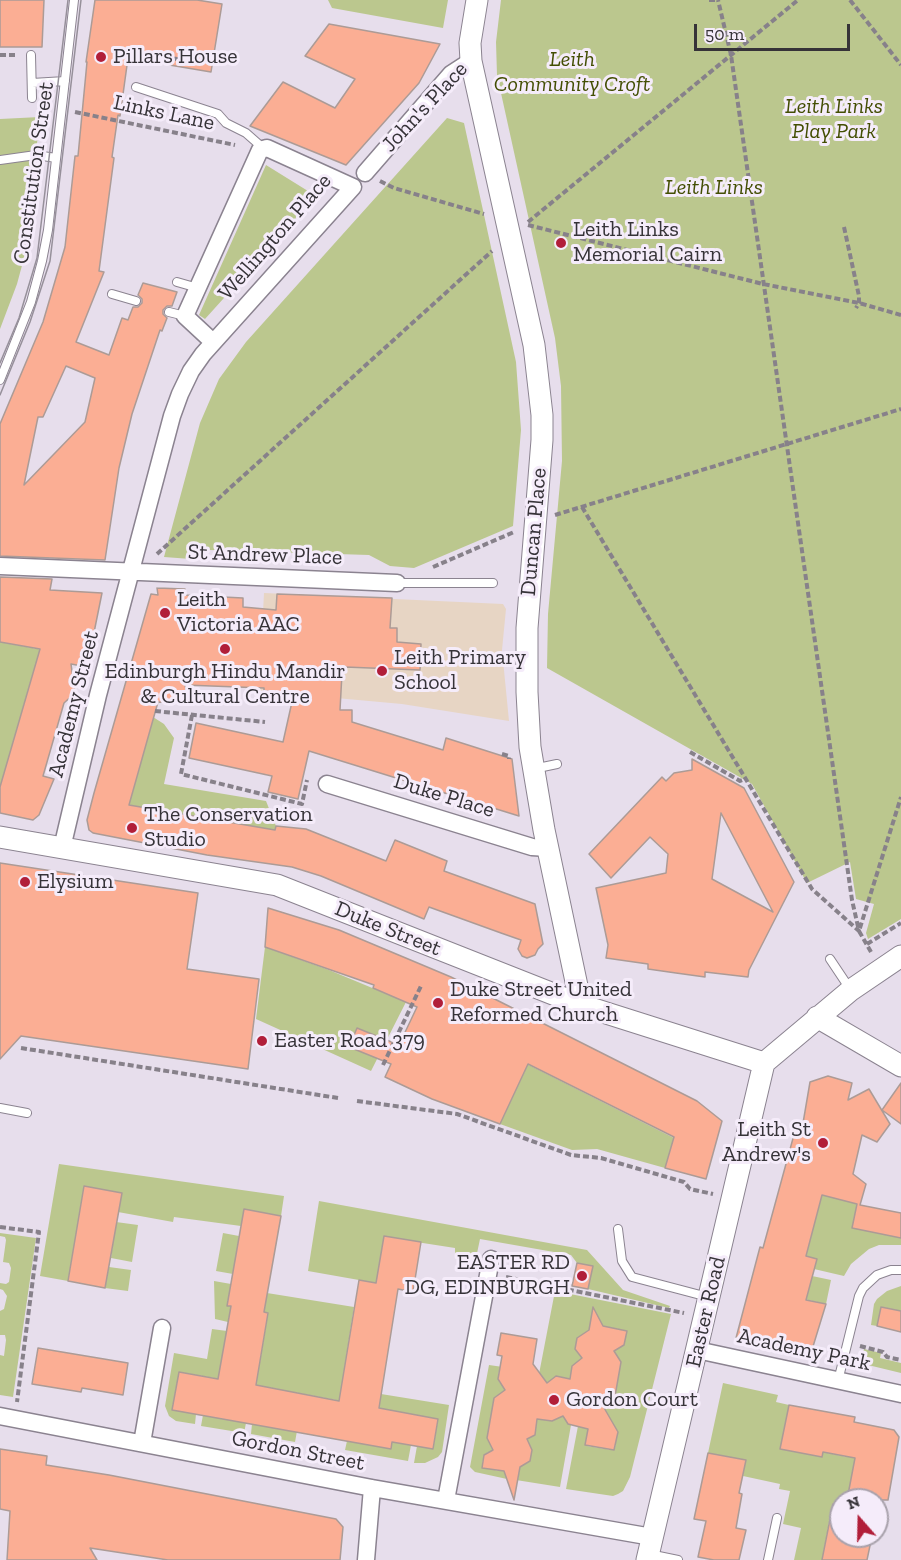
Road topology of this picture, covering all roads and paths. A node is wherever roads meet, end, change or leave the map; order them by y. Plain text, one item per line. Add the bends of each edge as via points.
1 (74, 0) edge
2 (477, 0) edge
3 (709, 0) edge
4 (718, 0) edge
5 (798, 0) edge
6 (850, 0) edge
7 (128, 51) dead end
8 (31, 55) dead end
9 (731, 56) junction
10 (471, 61) junction
11 (202, 63) dead end
12 (901, 65) edge
13 (65, 81) junction
14 (32, 83) junction
15 (136, 87) dead end
16 (32, 98) dead end
17 (62, 109) junction
18 (261, 149) junction
19 (56, 158) junction
20 (0, 160) edge
21 (365, 173) joint
22 (488, 215) dead end
23 (844, 227) dead end
24 (497, 247) dead end
25 (177, 282) dead end
26 (763, 284) junction
27 (198, 288) junction
28 (112, 294) dead end
29 (136, 301) dead end
30 (859, 303) junction
31 (856, 308) dead end
32 (901, 315) edge
33 (213, 342) junction
34 (0, 380) edge
35 (901, 409) edge
36 (786, 444) junction
37 (582, 507) junction
38 (535, 523) junction
39 (0, 566) edge
40 (429, 569) dead end
41 (134, 572) junction
42 (397, 583) joint
43 (493, 583) dead end
44 (155, 711) dead end
45 (192, 715) junction
46 (265, 722) dead end
47 (690, 752) dead end
48 (502, 754) dead end
49 (509, 759) dead end
50 (557, 764) dead end
51 (533, 769) junction
52 (745, 778) junction
53 (327, 784) joint
54 (901, 797) edge
55 (0, 837) edge
56 (62, 848) junction
57 (548, 848) junction
58 (901, 923) edge
59 (859, 931) junction
60 (867, 944) junction
61 (901, 956) edge
62 (830, 958) dead end
63 (880, 969) junction
64 (421, 986) dead end
65 (851, 990) junction
66 (581, 1005) junction
67 (817, 1017) junction
68 (21, 1048) dead end
69 (764, 1063) junction
70 (383, 1065) dead end
71 (901, 1066) edge
72 (338, 1098) dead end
73 (357, 1101) dead end
74 (0, 1108) edge
75 (27, 1113) dead end
76 (733, 1198) junction
77 (0, 1227) edge
78 (618, 1229) dead end
79 (489, 1266) joint
80 (901, 1270) edge
81 (706, 1307) junction
82 (162, 1328) dead end
83 (847, 1343) junction
84 (697, 1350) junction
85 (901, 1360) edge
86 (838, 1381) junction
87 (901, 1394) edge
88 (14, 1418) edge
89 (142, 1443) junction
90 (372, 1488) junction
91 (446, 1500) junction
92 (777, 1518) dead end
93 (649, 1550) edge
94 (366, 1560) edge
95 (678, 1560) edge
96 (768, 1560) edge

1 - 13 lane, Constitution Street
2 - 10 street, John's Place
3 - 4 path
4 - 9 path
5 - 9 path
6 - 12 path
7 - 11 path
8 - 14 lane
9 - 26 path
9 - 26 path via 525,224
10 - 21 street, John's Place via 451,74
10 - 38 street, Duncan Place via 534,345 542,416
13 - 14 lane
13 - 17 lane, Constitution Street
14 - 16 lane
15 - 18 lane via 218,114
17 - 18 path, Links Lane
17 - 19 lane, Constitution Street
18 - 27 street, Wellington Place
18 - 33 street, Wellington Place via 267,148 353,187
19 - 20 lane via 36,155
19 - 34 lane, Constitution Street via 42,261 31,302
21 - 22 path via 394,188
23 - 30 path
24 - 41 path
25 - 27 lane
26 - 30 path
26 - 36 path
27 - 33 street, Wellington Place via 177,314
28 - 29 lane
30 - 31 path
30 - 32 path
33 - 41 street, Wellington Place via 191,371 172,416
35 - 36 path
36 - 37 path
36 - 59 path
37 - 38 path
37 - 52 path
38 - 40 path
38 - 51 street, Duncan Place via 526,660
39 - 41 street, St Andrew Place
41 - 42 street, St Andrew Place
41 - 56 street, Academy Street via 98,695
42 - 43 lane
44 - 45 path
45 - 46 path
45 - 53 path via 181,774 302,804 308,778
47 - 52 path via 740,781
48 - 49 path
50 - 51 lane
51 - 57 street, Duncan Place
52 - 59 path via 812,889
53 - 57 street, Duke Place via 532,847
54 - 59 path
55 - 56 street, Duke Street
56 - 66 street, Duke Street via 277,885
57 - 66 street, Duncan Place
58 - 60 path
59 - 60 path
60 - 63 path
61 - 63 street
62 - 65 lane
63 - 65 street
64 - 70 path
65 - 67 street
66 - 69 street, Duke Street
67 - 69 street
67 - 71 street
68 - 72 path
69 - 76 street, Easter Road
73 - 76 path via 457,1114 571,1155 601,1158 684,1182 690,1189
74 - 75 lane
76 - 81 street, Easter Road
77 - 88 path via 39,1232
78 - 81 lane via 622,1261 632,1277
79 - 81 path
79 - 91 street
80 - 83 lane via 883,1272 863,1288
81 - 84 street, Easter Road
82 - 89 street
83 - 85 path
83 - 86 lane
84 - 86 street, Academy Park
84 - 93 street, Easter Road
86 - 87 street, Academy Park
88 - 89 street, Gordon Street
89 - 90 street, Gordon Street
90 - 91 street, Gordon Street
90 - 94 street
91 - 93 street, Gordon Street
92 - 96 lane
93 - 95 lane

